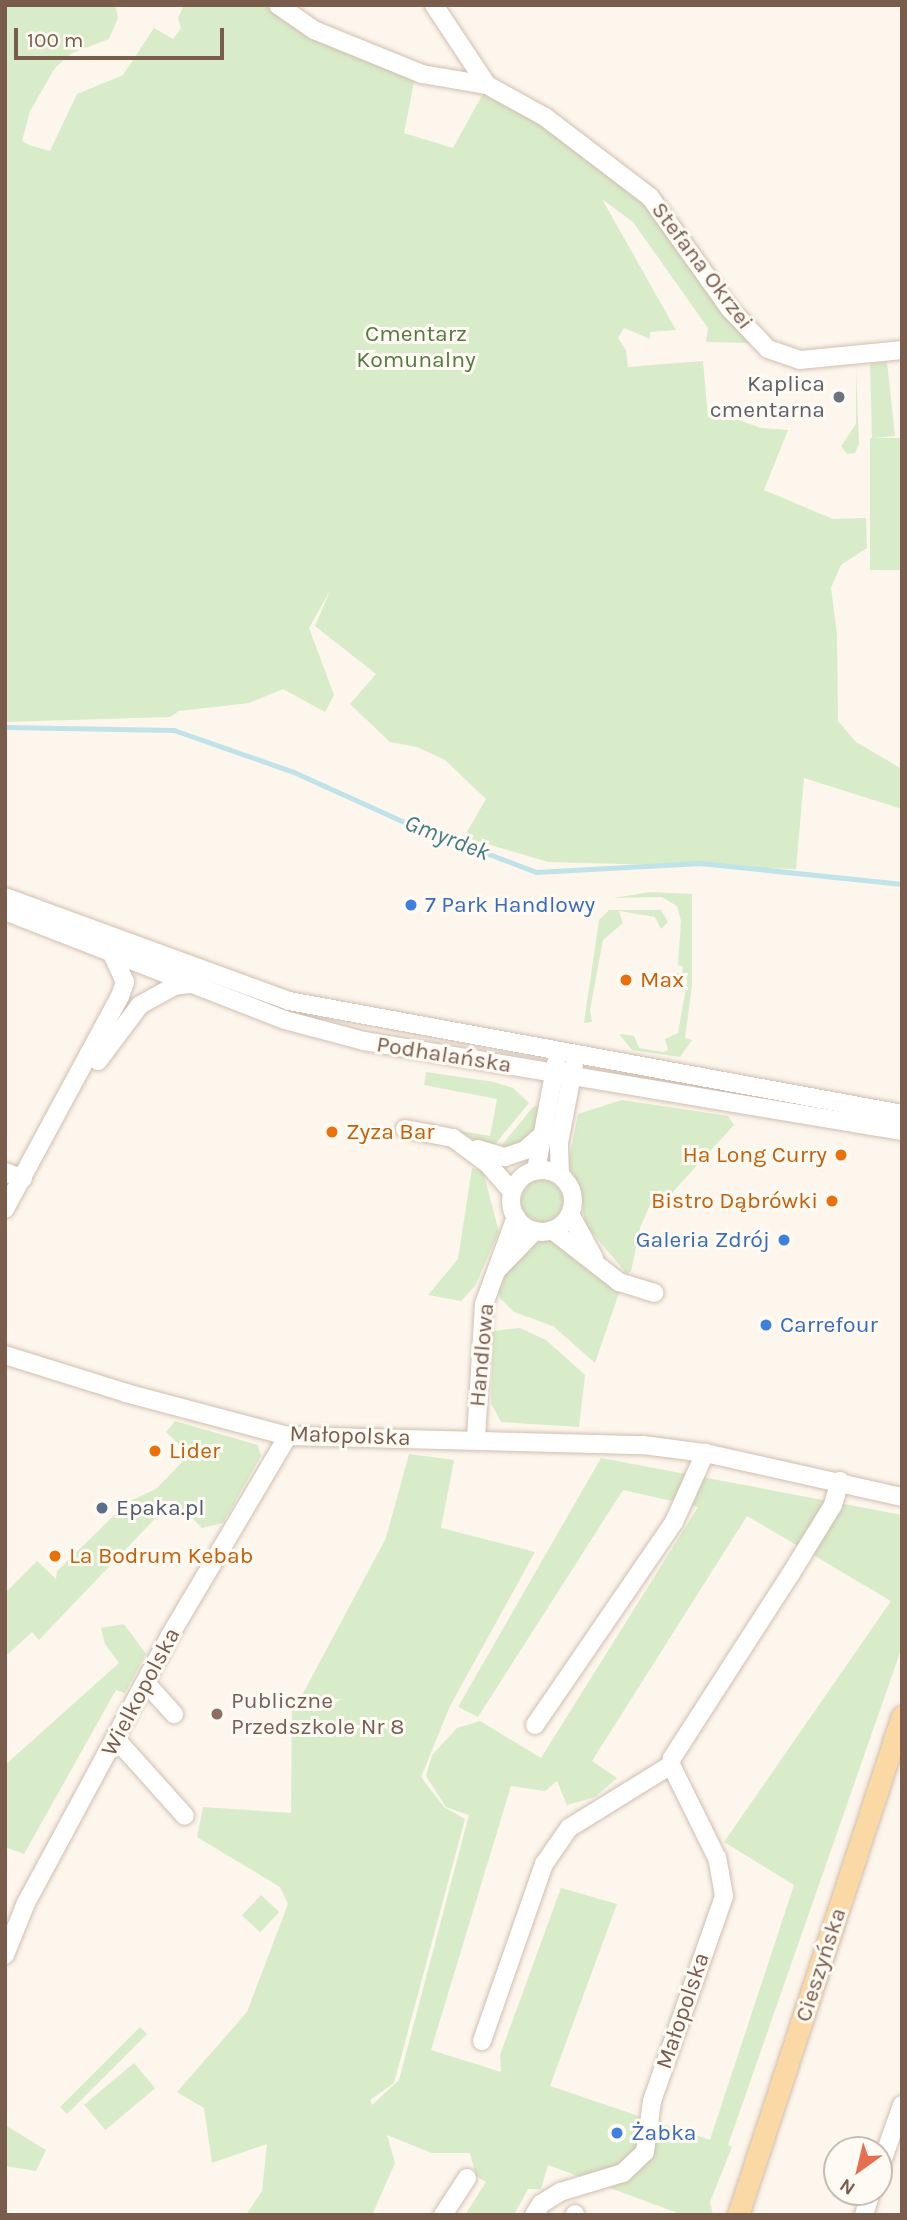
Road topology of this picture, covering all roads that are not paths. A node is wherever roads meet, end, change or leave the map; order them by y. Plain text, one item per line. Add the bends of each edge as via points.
1 (278, 5) edge
2 (434, 5) edge
3 (487, 85) junction
4 (902, 350) edge
5 (5, 897) edge
6 (5, 911) edge
7 (134, 945) junction
8 (112, 954) junction
9 (172, 959) junction
10 (147, 967) junction
11 (125, 982) junction
12 (194, 984) junction
13 (140, 1005) junction
14 (565, 1063) junction
15 (510, 1065) junction
16 (605, 1082) junction
17 (558, 1104) junction
18 (61, 1112) junction
19 (902, 1114) edge
20 (405, 1129) dead end
21 (902, 1131) edge
22 (546, 1132) junction
23 (453, 1138) junction
24 (490, 1156) junction
25 (534, 1171) junction
26 (5, 1172) edge
27 (560, 1175) junction
28 (23, 1179) junction
29 (512, 1192) junction
30 (5, 1209) edge
31 (570, 1214) junction
32 (516, 1217) junction
33 (543, 1231) junction
34 (595, 1262) junction
35 (494, 1274) junction
36 (654, 1293) dead end
37 (5, 1355) edge
38 (288, 1436) junction
39 (475, 1438) junction
40 (705, 1453) junction
41 (840, 1481) junction
42 (902, 1497) edge
43 (146, 1683) junction
44 (174, 1714) dead end
45 (902, 1716) edge
46 (535, 1725) dead end
47 (116, 1739) junction
48 (671, 1765) junction
49 (185, 1816) dead end
50 (5, 1955) edge
51 (482, 2041) dead end
52 (902, 2105) edge
53 (891, 2136) edge
54 (467, 2178) dead end
55 (537, 2209) edge
56 (443, 2215) edge
57 (738, 2215) edge

1 - 3 street, Stefana Okrzei via 314,30 422,74
2 - 3 street, Stefana Okrzei
3 - 4 street, Stefana Okrzei via 545,117 650,197 730,309 768,349 800,360
5 - 7 street, Podhalańska
6 - 8 street, Podhalańska
7 - 9 street, Podhalańska
7 - 10 street via 144,953
8 - 10 street, Podhalańska
8 - 11 street
9 - 10 street
9 - 14 street, Podhalańska via 289,1001 529,1044
10 - 11 street
10 - 12 street, Podhalańska
10 - 13 street
11 - 18 street
12 - 13 street via 174,986
12 - 15 street, Podhalańska via 319,1030
13 - 18 street
14 - 15 street, Podhalańska
14 - 16 street, Podhalańska
14 - 17 street
14 - 19 street via 622,1064
15 - 17 street via 534,1079
16 - 17 street
16 - 21 street, Podhalańska
17 - 22 street
17 - 27 street
18 - 28 street
20 - 23 street
22 - 24 street via 525,1150 505,1157
22 - 25 street
23 - 24 street
23 - 29 street via 488,1164
24 - 25 street
25 - 27 street
25 - 29 street
26 - 28 street
27 - 31 street via 571,1189
28 - 30 street
29 - 32 street
31 - 33 street
31 - 34 street
32 - 33 street
32 - 35 street, Handlowa
33 - 34 street
33 - 35 street
34 - 36 street via 620,1282
35 - 39 street, Handlowa via 479,1330
37 - 38 street, Małopolska via 126,1394
38 - 39 street, Małopolska
38 - 43 street, Wielkopolska
39 - 40 street, Małopolska via 643,1444
40 - 41 street, Małopolska
40 - 46 street via 674,1522
41 - 42 street, Małopolska
41 - 48 street via 833,1505
43 - 44 street
43 - 47 street, Wielkopolska
45 - 57 main road, Cieszyńska
47 - 49 street
47 - 50 street, Wielkopolska via 26,1903
48 - 51 street via 569,1828 544,1864
48 - 55 street, Małopolska via 717,1858 722,1911 652,2101 649,2138 638,2163 623,2173 560,2192
52 - 53 street
54 - 56 street

